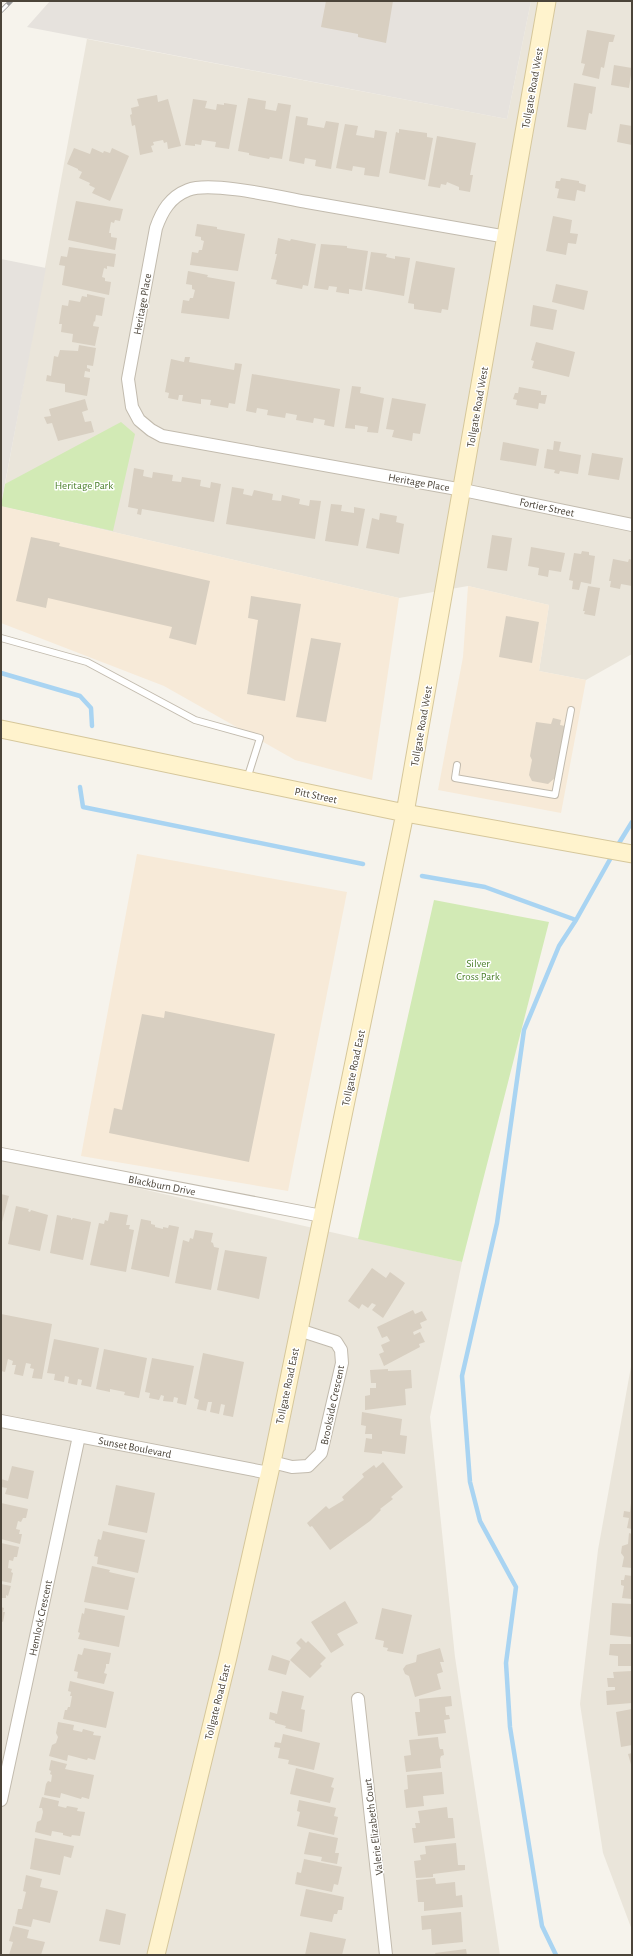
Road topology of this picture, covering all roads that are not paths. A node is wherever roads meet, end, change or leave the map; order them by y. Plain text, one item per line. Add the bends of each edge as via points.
1 (547, 1) edge
2 (507, 237) junction
3 (463, 490) junction
4 (632, 525) edge
5 (1, 638) edge
6 (571, 710) dead end
7 (1, 729) edge
8 (457, 765) dead end
9 (247, 780) junction
10 (405, 813) junction
11 (632, 854) edge
12 (1, 1154) edge
13 (322, 1216) junction
14 (299, 1330) junction
15 (1, 1421) edge
16 (79, 1436) junction
17 (271, 1468) junction
18 (358, 1700) dead end
19 (1, 1800) edge
20 (156, 1955) edge
21 (386, 1955) edge

1 - 2 street, Tollgate Road West
2 - 3 street, Tollgate Road West
2 - 3 street, Heritage Place via 248,192 204,187 188,190 167,205 156,228 128,379 132,407 139,420 162,436
3 - 4 street, Fortier Street
3 - 10 street, Tollgate Road West
5 - 9 lane via 87,662 195,720 260,738
6 - 8 lane via 555,795 455,778
7 - 9 street, Pitt Street
9 - 10 street, Pitt Street
10 - 11 street, Pitt Street
10 - 13 street, Tollgate Road East
12 - 13 street, Blackburn Drive
13 - 14 street, Tollgate Road East
14 - 17 street, Tollgate Road East
14 - 17 street, Brookside Crescent via 336,1342 341,1350 342,1363 321,1453 308,1466
15 - 16 street, Sunset Boulevard
16 - 17 street, Sunset Boulevard
16 - 19 street, Hemlock Crescent
17 - 20 street, Tollgate Road East
18 - 21 street, Valerie Elizabeth Court

